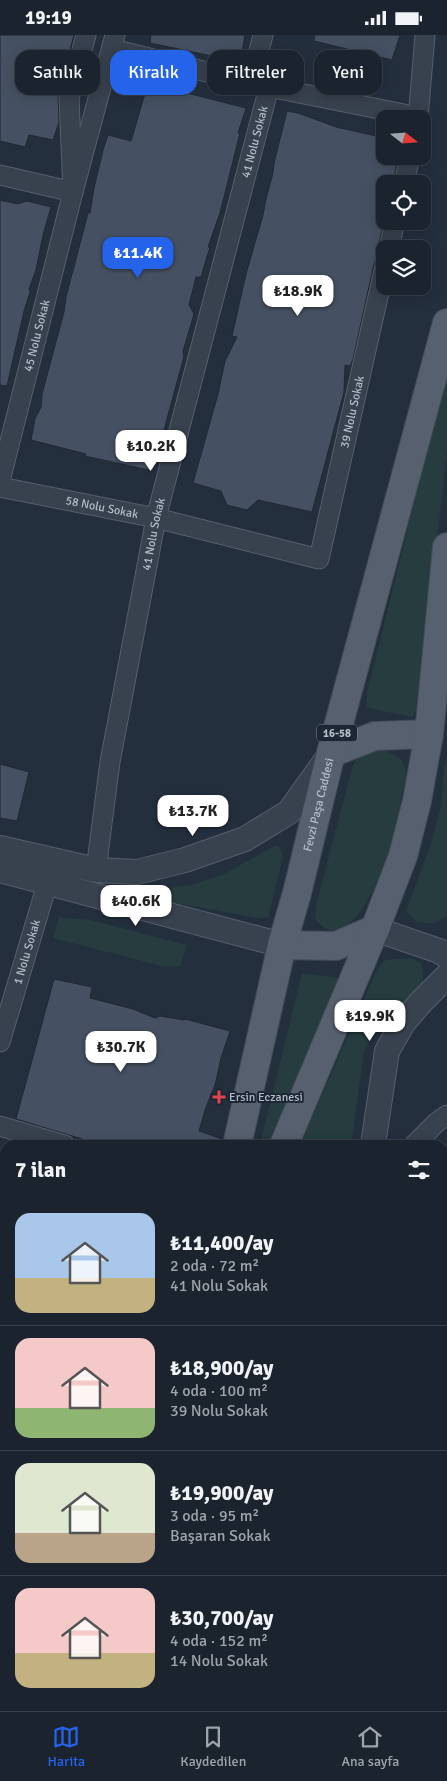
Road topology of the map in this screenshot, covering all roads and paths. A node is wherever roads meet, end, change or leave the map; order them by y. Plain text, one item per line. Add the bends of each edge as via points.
1 (86, 35) edge
2 (263, 35) edge
3 (425, 35) edge
4 (114, 42) edge
5 (262, 50) edge
6 (207, 69) edge
7 (304, 94) edge
8 (258, 95) edge
9 (380, 110) edge
10 (419, 110) edge
11 (0, 175) edge
12 (74, 191) junction
13 (378, 295) edge
14 (447, 323) edge
15 (0, 481) edge
16 (0, 487) edge
17 (156, 518) junction
18 (447, 547) edge
19 (319, 559) joint
20 (438, 735) edge
21 (332, 753) junction
22 (0, 849) edge
23 (44, 867) junction
24 (0, 870) edge
25 (96, 870) junction
26 (375, 929) junction
27 (282, 945) junction
28 (444, 950) edge
29 (447, 976) edge
30 (0, 1042) edge
31 (447, 1115) edge
32 (0, 1126) edge
33 (48, 1140) edge
34 (238, 1140) edge
35 (286, 1140) edge
36 (374, 1140) edge
37 (419, 1140) edge

1 - 12 street, 45 Nolu Sokak via 69,98
2 - 5 street, 41 Nolu Sokak
3 - 10 street
4 - 6 street
4 - 12 street, 45 Nolu Sokak
7 - 9 street
8 - 17 street, 41 Nolu Sokak
11 - 12 street
12 - 15 street, 45 Nolu Sokak
13 - 19 street, 39 Nolu Sokak
14 - 21 main road, Fevzi Paşa Caddesi / 16-58
16 - 17 street, 58 Nolu Sokak
17 - 19 street, 58 Nolu Sokak
17 - 25 street, 41 Nolu Sokak via 110,762
18 - 20 main road
20 - 21 main road via 375,736
20 - 26 main road via 403,855
21 - 25 street via 288,812 245,839 185,860 137,872
21 - 27 main road, Fevzi Paşa Caddesi / 16-58
22 - 23 street
23 - 24 street
23 - 25 street
23 - 27 street
23 - 30 street, 1 Nolu Sokak
26 - 27 main road via 336,947
26 - 28 street
26 - 35 main road
27 - 34 main road, Fevzi Paşa Caddesi / 16-58
29 - 36 street via 403,1023 387,1051
31 - 37 street
32 - 33 street

